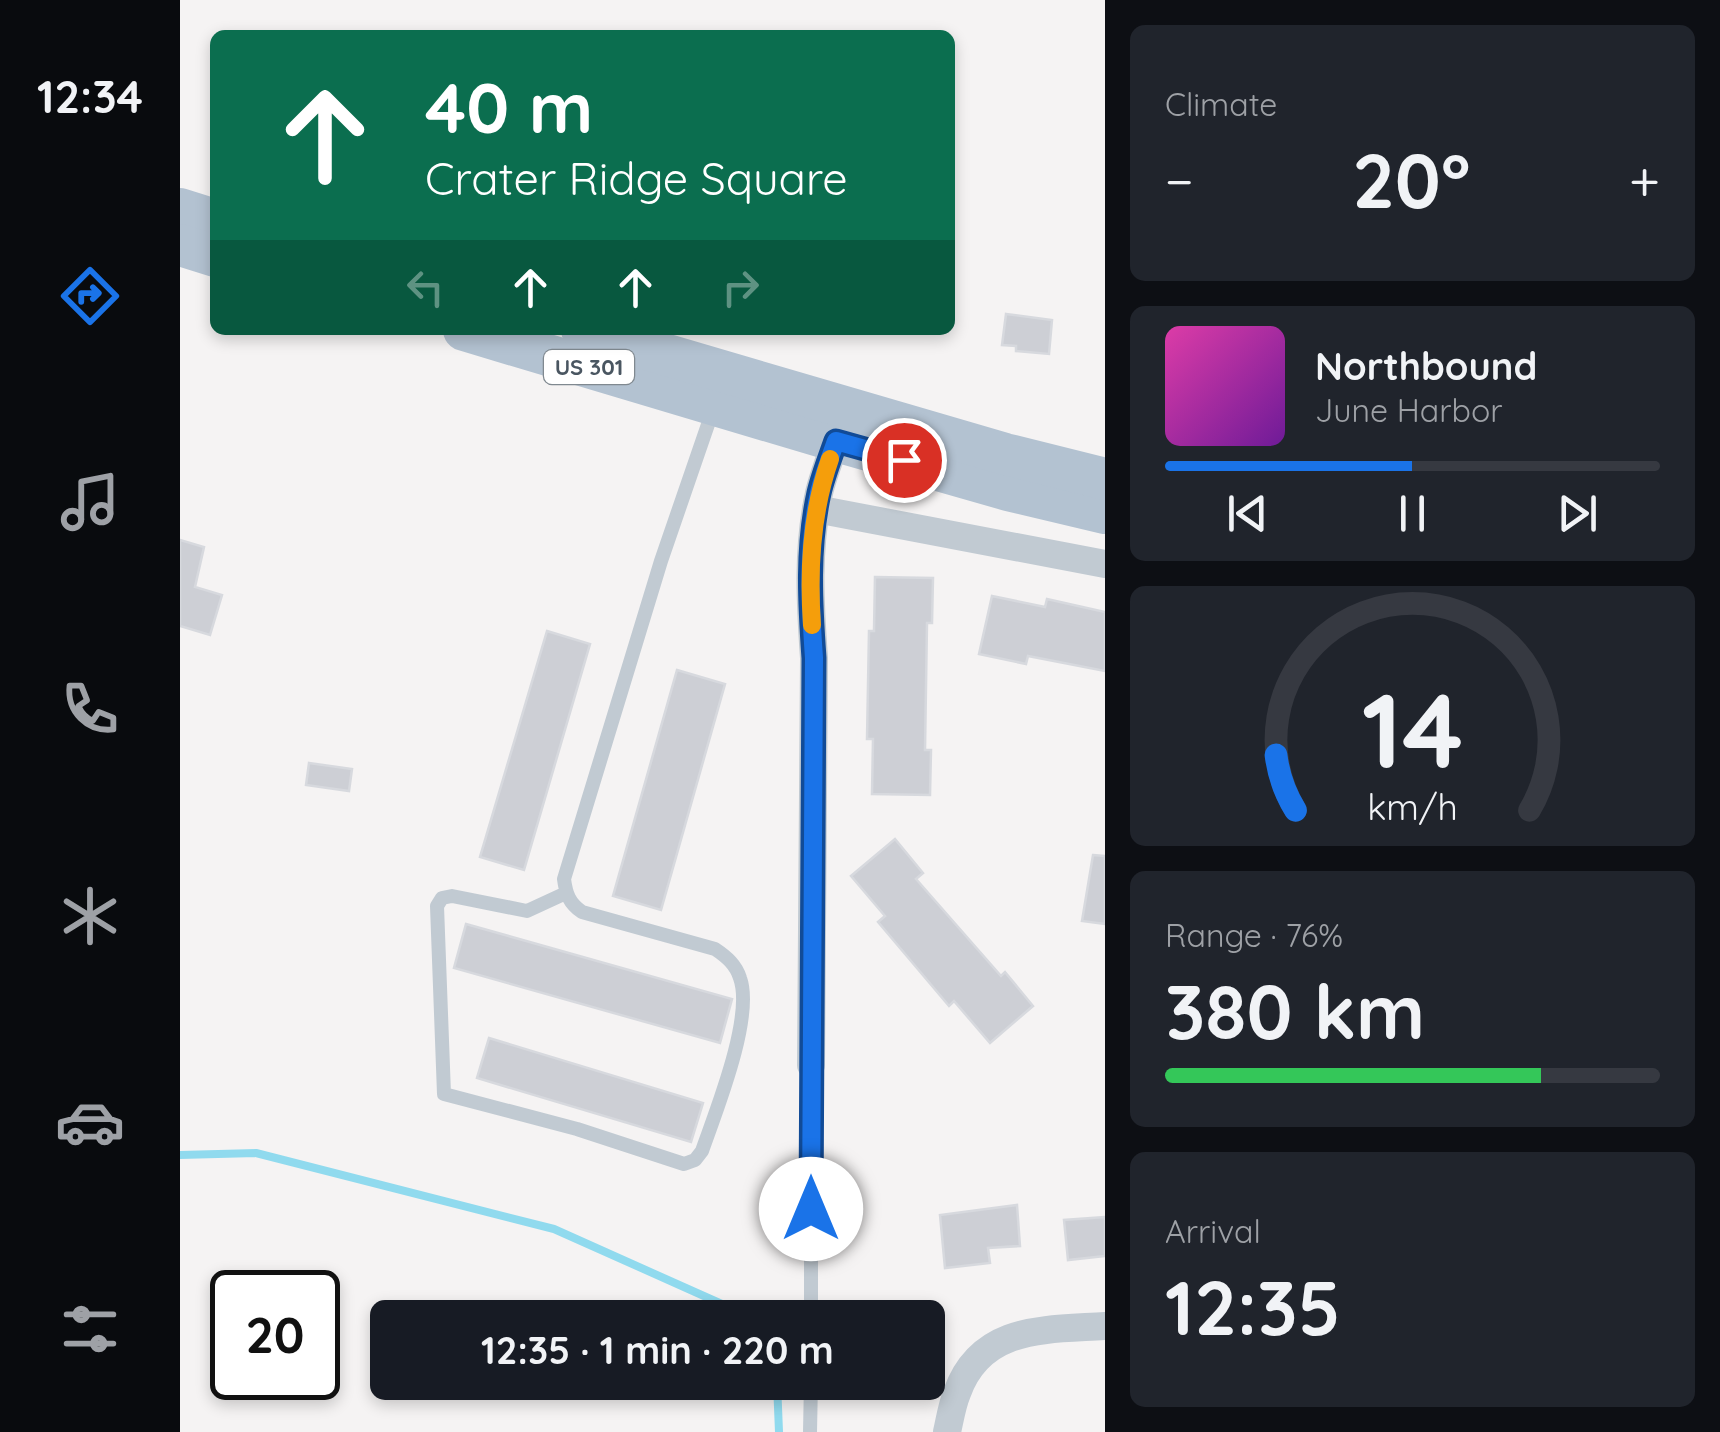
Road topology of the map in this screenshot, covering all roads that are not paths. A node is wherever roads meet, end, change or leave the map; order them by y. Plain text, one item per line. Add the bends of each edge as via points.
1 (180, 209) edge
2 (210, 218) edge
3 (180, 245) edge
4 (210, 254) edge
5 (486, 335) edge
6 (594, 335) edge
7 (720, 389) junction
8 (836, 441) junction
9 (1105, 479) edge
10 (816, 509) junction
11 (1105, 513) edge
12 (1105, 564) edge
13 (566, 893) junction
14 (811, 1065) joint
15 (811, 1300) edge
16 (1105, 1326) edge
17 (811, 1400) edge
18 (810, 1432) edge
19 (947, 1432) edge

1 - 2 main road
3 - 4 main road
5 - 7 main road, US 301
6 - 7 main road, US 301
7 - 8 main road, US 301
7 - 9 main road, US 301
7 - 13 lane via 660,561 564,879
8 - 10 street
8 - 11 main road, US 301
10 - 12 street
10 - 14 street via 810,577
13 - 13 lane via 582,912 716,949 739,974 740,1026 730,1070 695,1160 684,1164 444,1094 437,906 452,896 527,911
14 - 15 lane
16 - 19 street via 1026,1332 983,1353 956,1393
17 - 18 lane

